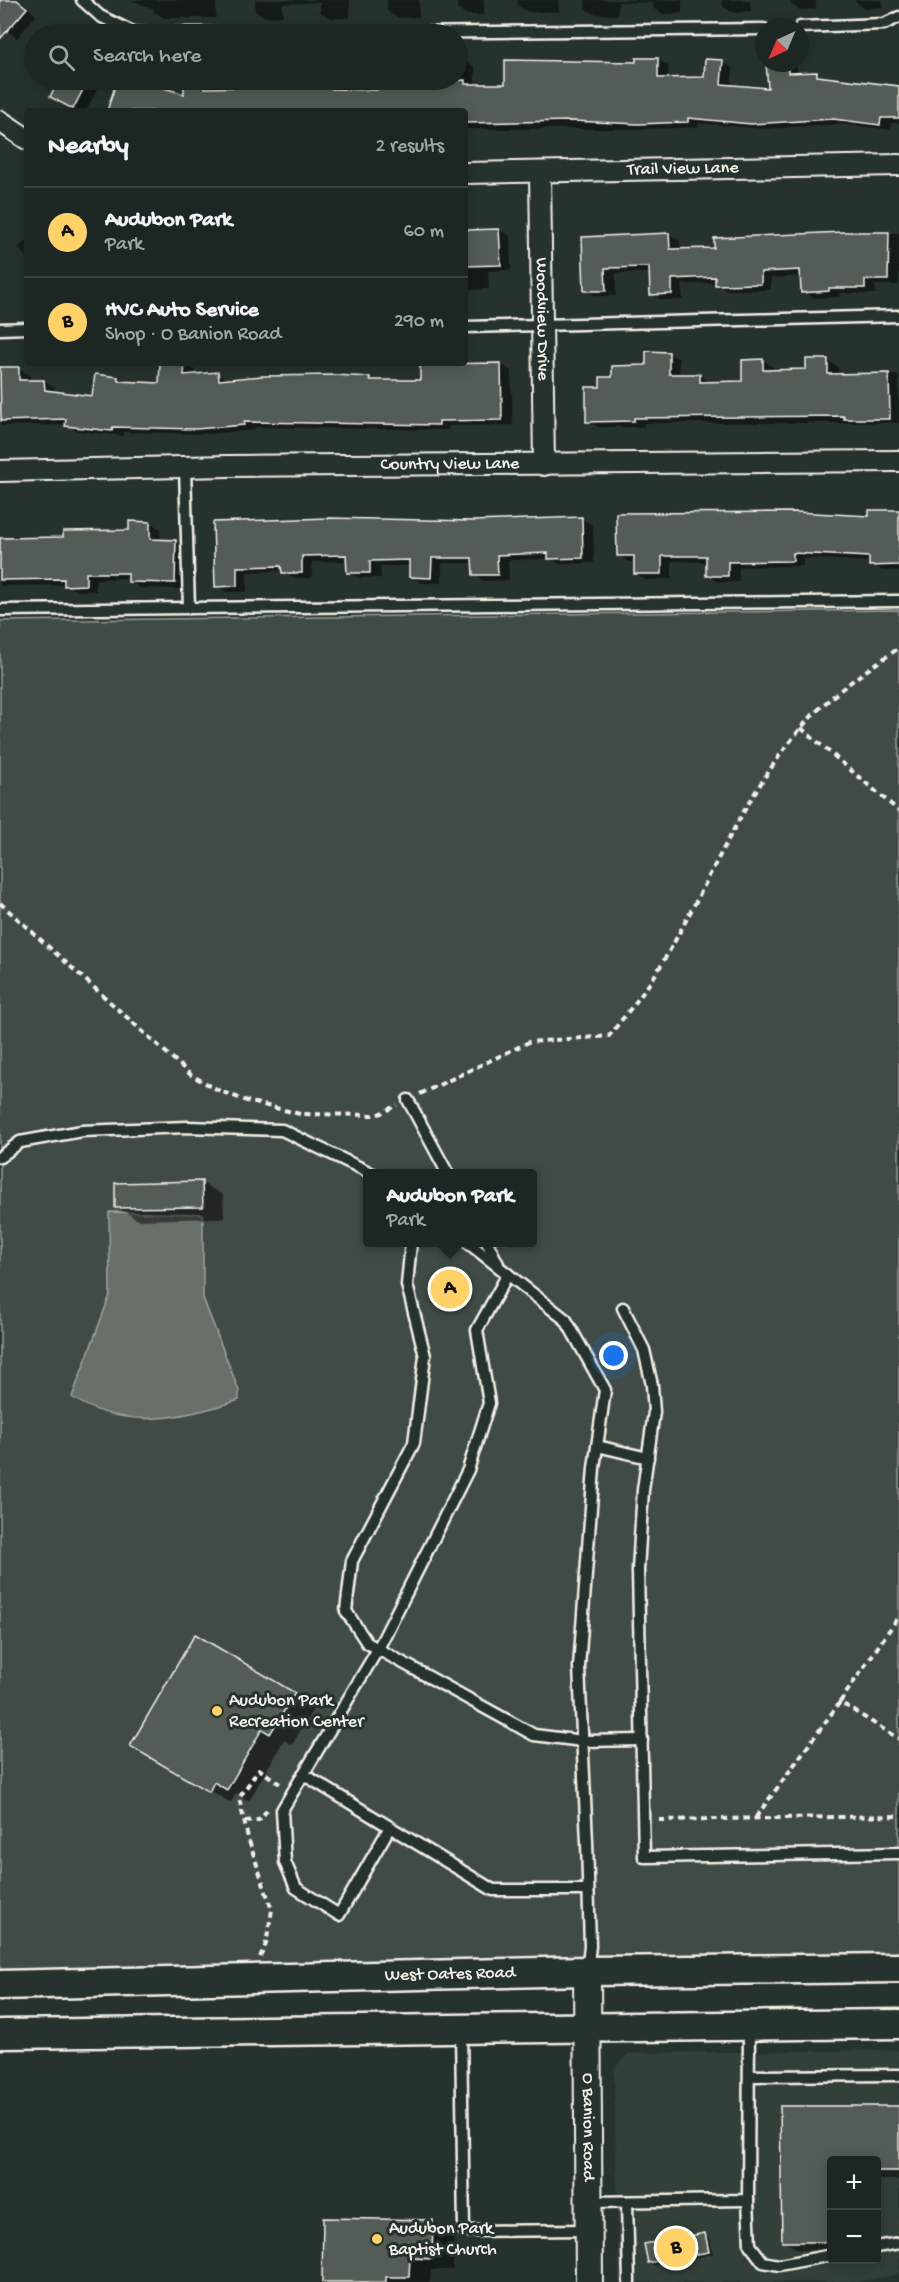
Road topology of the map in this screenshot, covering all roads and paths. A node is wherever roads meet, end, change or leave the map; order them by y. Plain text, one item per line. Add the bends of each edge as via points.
1 (82, 0) edge
2 (899, 17) edge
3 (116, 24) edge
4 (809, 27) edge
5 (755, 29) edge
6 (468, 32) edge
7 (0, 121) edge
8 (24, 137) edge
9 (899, 165) edge
10 (468, 173) edge
11 (540, 173) junction
12 (899, 316) edge
13 (468, 327) edge
14 (542, 327) junction
15 (0, 328) edge
16 (24, 328) edge
17 (899, 461) edge
18 (544, 465) junction
19 (185, 467) junction
20 (0, 471) edge
21 (899, 601) edge
22 (189, 608) junction
23 (0, 610) edge
24 (899, 648) edge
25 (801, 728) junction
26 (899, 811) edge
27 (0, 903) edge
28 (408, 1100) junction
29 (0, 1157) edge
30 (365, 1169) edge
31 (446, 1169) edge
32 (411, 1247) edge
33 (473, 1247) edge
34 (490, 1247) edge
35 (505, 1272) junction
36 (623, 1308) dead end
37 (597, 1446) junction
38 (648, 1458) junction
39 (899, 1616) edge
40 (378, 1649) junction
41 (840, 1702) junction
42 (899, 1738) edge
43 (642, 1740) junction
44 (583, 1741) junction
45 (303, 1774) junction
46 (286, 1788) dead end
47 (272, 1804) dead end
48 (899, 1816) edge
49 (755, 1817) junction
50 (659, 1820) dead end
51 (245, 1821) junction
52 (390, 1827) junction
53 (899, 1853) edge
54 (588, 1890) junction
55 (257, 1962) dead end
56 (899, 1968) edge
57 (586, 1971) junction
58 (0, 1985) edge
59 (899, 2024) edge
60 (749, 2027) junction
61 (587, 2029) junction
62 (461, 2030) junction
63 (0, 2034) edge
64 (899, 2075) edge
65 (750, 2076) junction
66 (748, 2200) junction
67 (588, 2202) junction
68 (627, 2202) junction
69 (588, 2230) junction
70 (899, 2243) edge
71 (881, 2246) edge
72 (827, 2256) edge
73 (589, 2282) edge
74 (629, 2282) edge

1 - 3 lane
2 - 4 lane via 884,24
5 - 6 lane
7 - 8 street
9 - 11 street, Trail View Lane
10 - 11 street, Trail View Lane
11 - 14 street, Woodview Drive
12 - 14 lane
13 - 14 lane
14 - 18 street, Woodview Drive
15 - 16 lane
17 - 18 street, Country View Lane
18 - 19 street, Country View Lane
19 - 20 street, Country View Lane
19 - 22 lane
21 - 22 lane
22 - 23 lane
24 - 25 path via 852,680
25 - 26 path
25 - 28 path via 752,793 659,969 609,1036 529,1042
27 - 28 path via 191,1075 220,1091 300,1114 377,1115
28 - 31 lane
29 - 30 lane via 20,1142 82,1131 187,1127 282,1130
32 - 40 lane via 407,1285 425,1356 414,1443 352,1561 346,1611 367,1643
33 - 35 lane
34 - 35 lane
35 - 37 lane via 566,1320 604,1390
35 - 40 lane via 477,1330 489,1403 468,1470
36 - 38 lane via 644,1350 652,1385 654,1412
37 - 38 lane
37 - 44 lane via 579,1667
38 - 43 lane via 638,1570
39 - 41 path
40 - 44 lane via 534,1735
40 - 45 lane
41 - 42 path
41 - 49 path
43 - 44 lane
43 - 53 lane via 644,1857
44 - 54 lane
45 - 52 lane
45 - 52 lane via 282,1810 285,1862 296,1888 339,1915
46 - 51 path via 259,1769 239,1798
47 - 51 path via 259,1820
48 - 49 path
49 - 50 path
51 - 55 path via 272,1910 266,1944
52 - 54 lane via 493,1890
54 - 57 lane via 590,1946
56 - 57 main road, West Oates Road
57 - 58 main road, West Oates Road
57 - 61 street, O Banion Road
59 - 60 main road
60 - 61 main road
60 - 65 lane
61 - 62 main road
61 - 67 street, O Banion Road
62 - 63 main road
62 - 69 lane via 464,2231
64 - 65 lane
65 - 66 lane
66 - 68 lane
66 - 72 lane via 750,2245 763,2262 779,2265
67 - 68 lane
67 - 69 street, O Banion Road
68 - 74 lane
69 - 73 street, O Banion Road
70 - 71 lane

